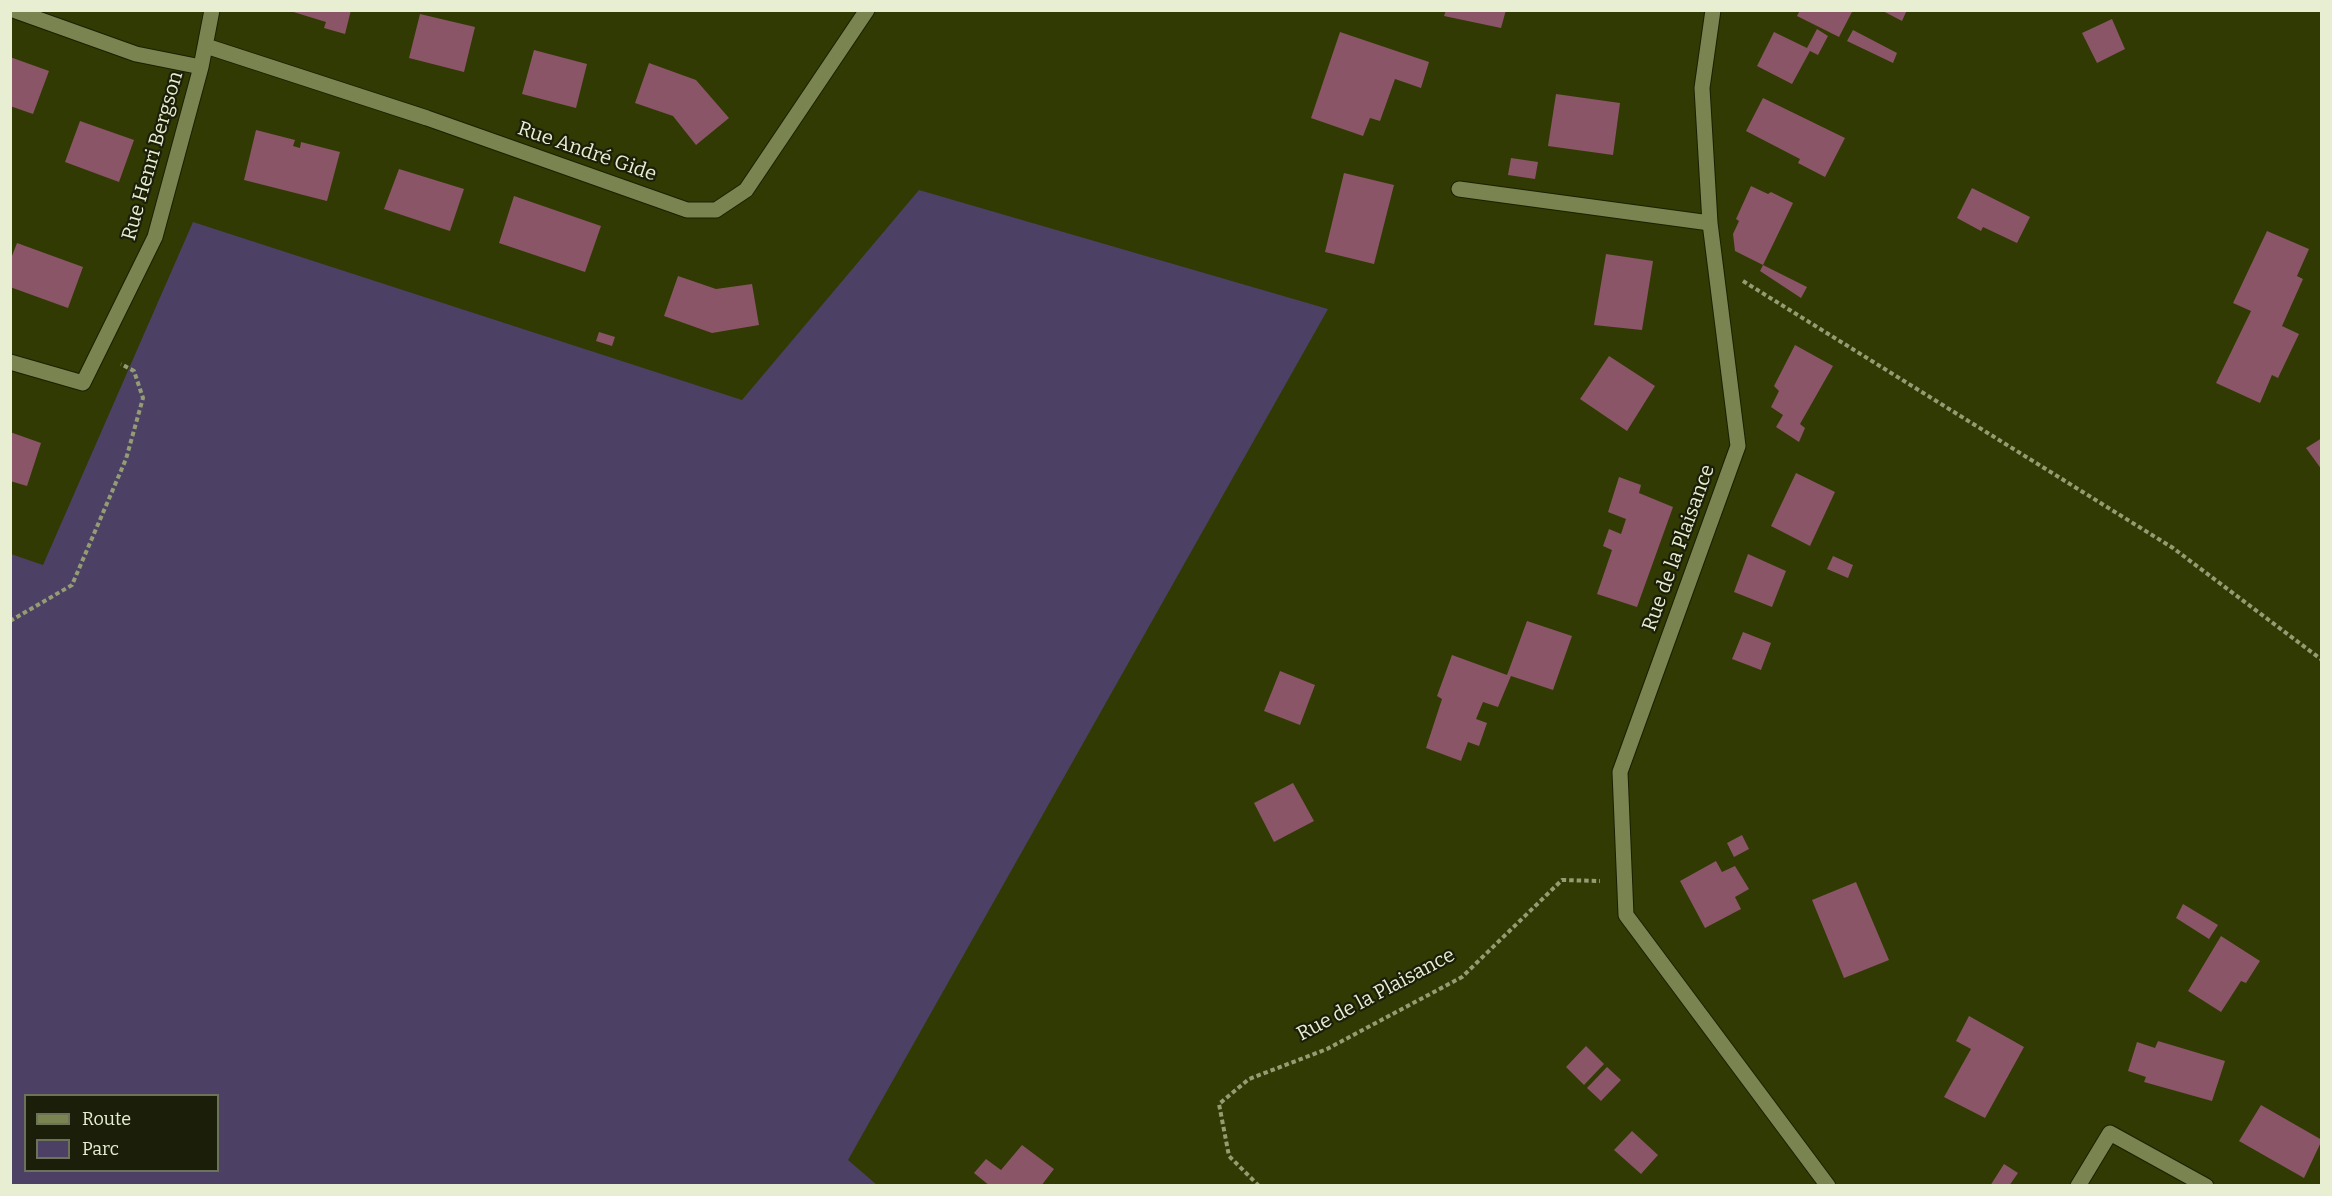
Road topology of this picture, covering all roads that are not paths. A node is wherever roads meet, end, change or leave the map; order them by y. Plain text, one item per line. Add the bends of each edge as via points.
1 (13, 10) edge
2 (212, 10) edge
3 (867, 10) edge
4 (1713, 10) edge
5 (206, 46) junction
6 (201, 67) junction
7 (1460, 189) dead end
8 (1710, 223) junction
9 (10, 362) edge
10 (1828, 1185) edge
11 (2078, 1185) edge
12 (2206, 1185) edge

1 - 6 street, Rue Henri Bergson via 136,54
2 - 5 street, Rue Henri Bergson
3 - 5 street, Rue André Gide via 746,190 716,210 687,210 427,118
4 - 8 street, Rue de la Plaisance via 1702,88
5 - 6 street, Rue Henri Bergson
6 - 9 street, Rue Henri Bergson via 155,237 83,383
7 - 8 street
8 - 10 street, Rue de la Plaisance via 1738,446 1620,772 1626,915
11 - 12 street via 2110,1132

